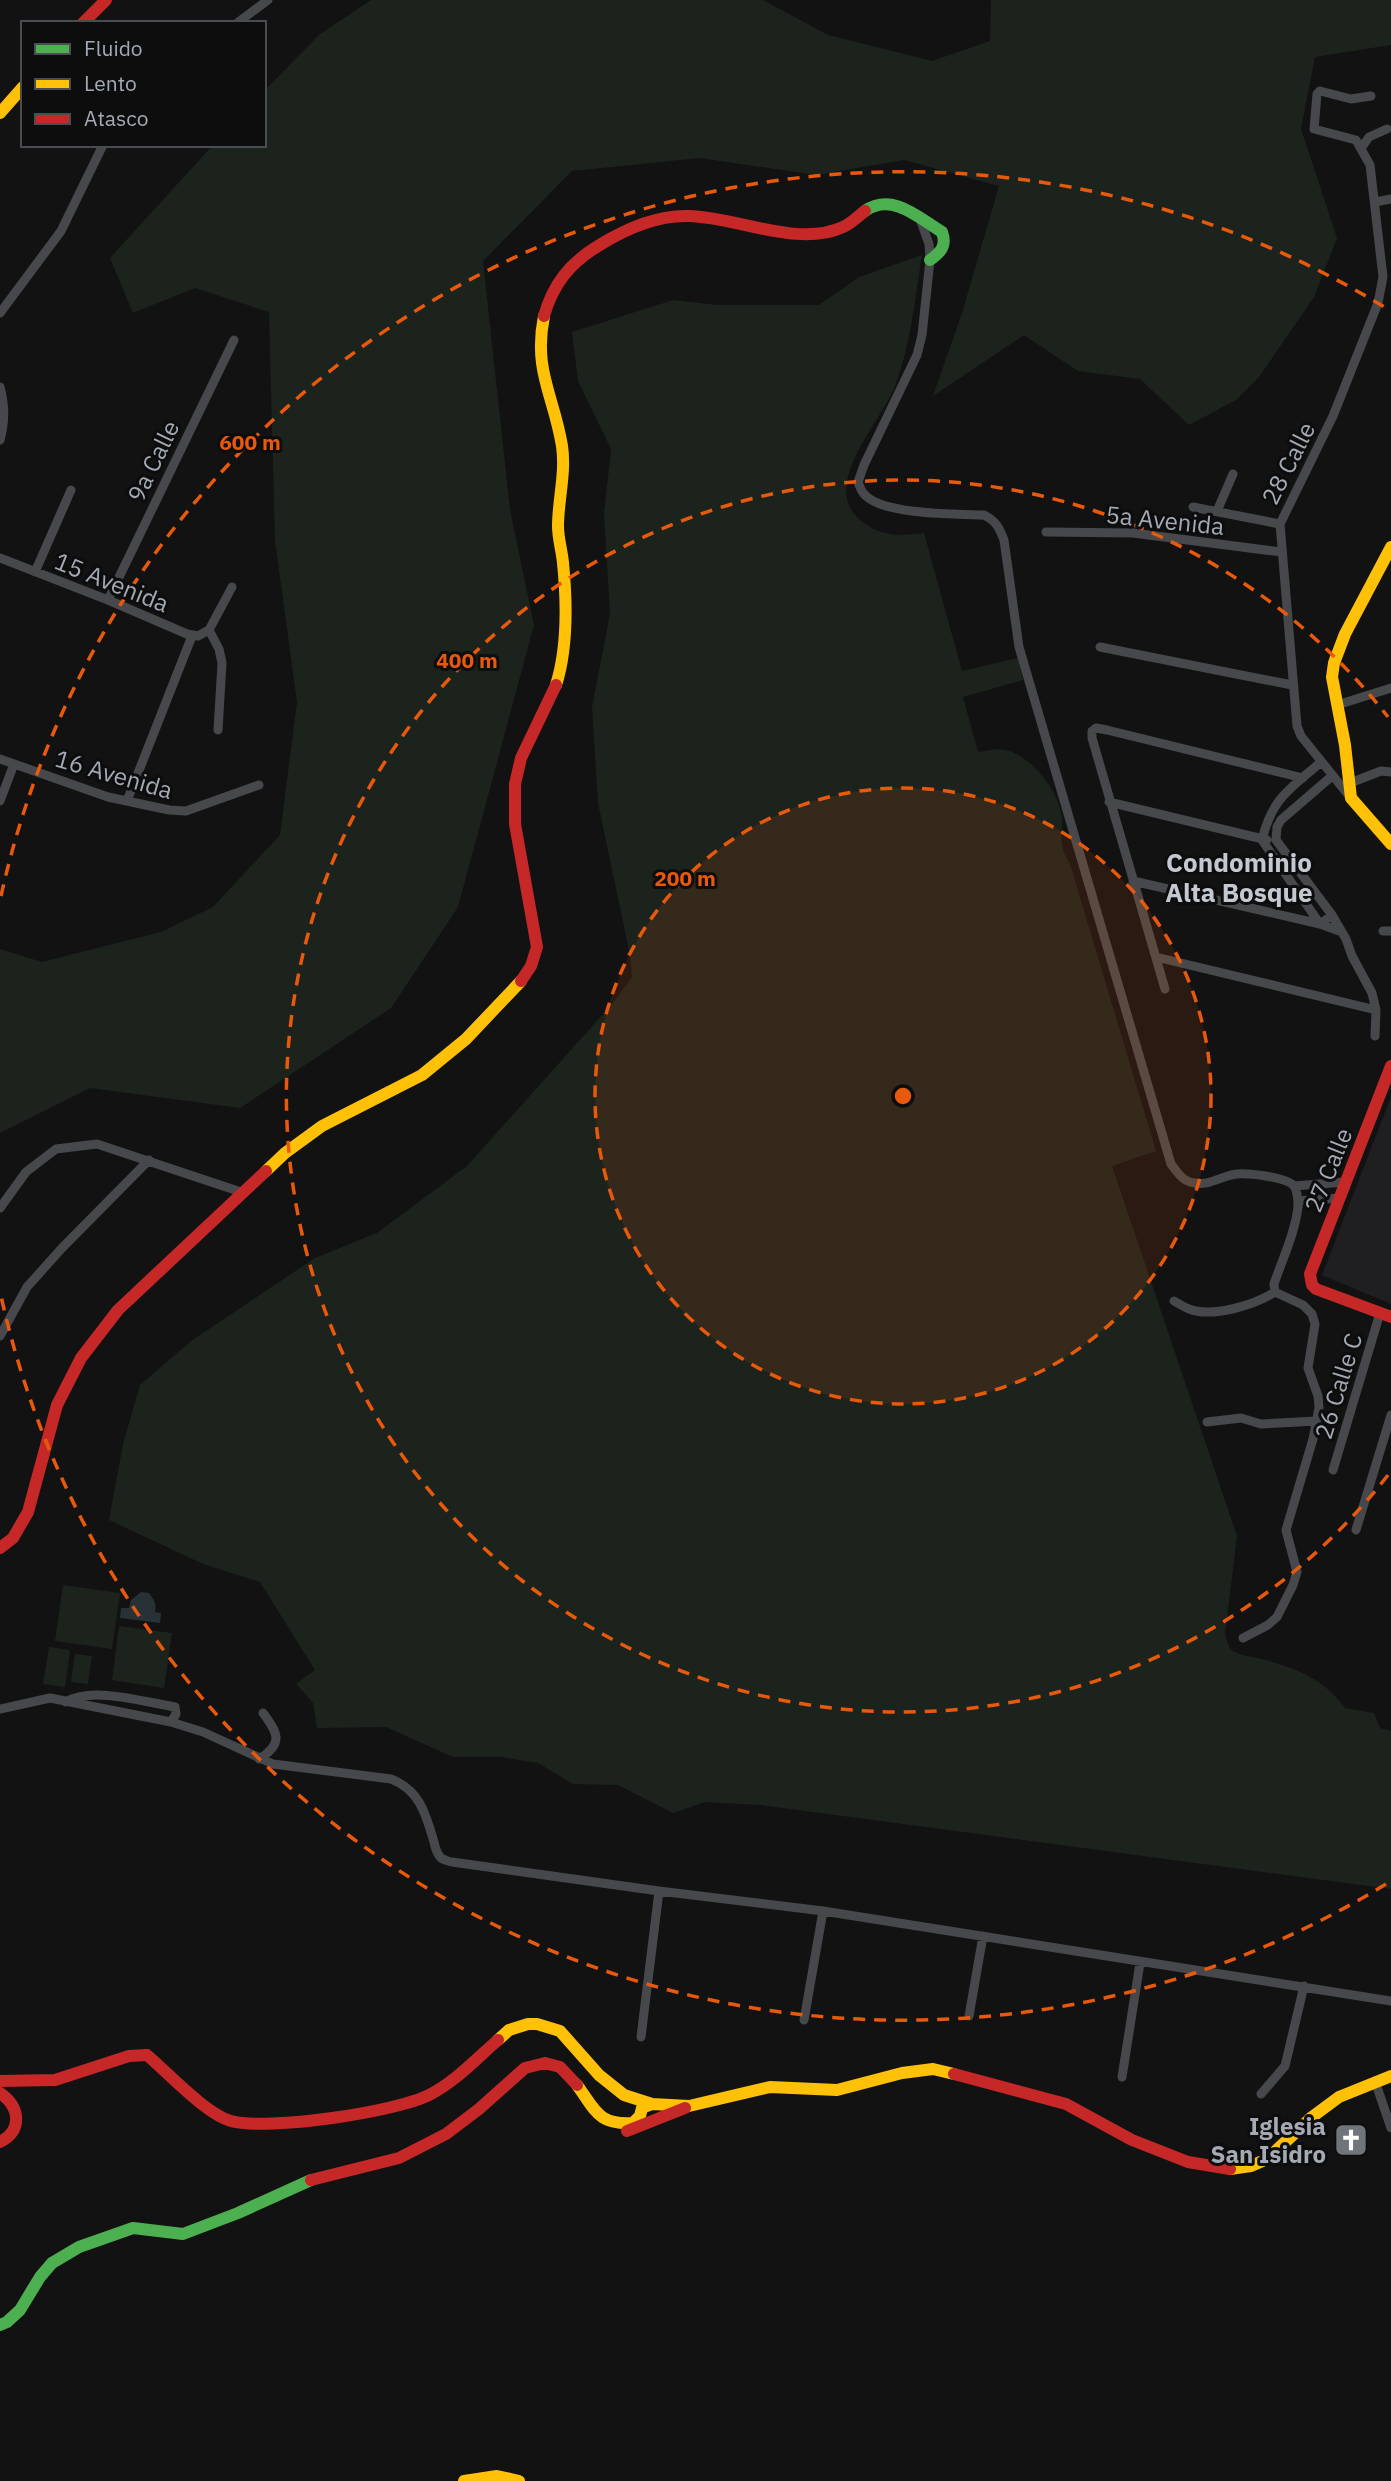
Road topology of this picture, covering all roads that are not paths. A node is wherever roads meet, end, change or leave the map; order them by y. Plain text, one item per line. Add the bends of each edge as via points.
1 (106, 0) edge
2 (268, 0) edge
3 (85, 21) edge
4 (240, 21) edge
5 (21, 89) edge
6 (1371, 96) dead end
7 (0, 113) edge
8 (1387, 129) dead end
9 (1359, 143) junction
10 (102, 147) edge
11 (1391, 199) edge
12 (1375, 202) junction
13 (1386, 255) edge
14 (930, 260) joint
15 (0, 313) edge
16 (234, 340) dead end
17 (0, 387) edge
18 (0, 440) edge
19 (1233, 474) dead end
20 (71, 491) dead end
21 (1193, 507) dead end
22 (1217, 511) junction
23 (1280, 524) junction
24 (1046, 532) dead end
25 (1391, 547) edge
26 (1281, 552) junction
27 (0, 558) edge
28 (35, 572) junction
29 (232, 587) dead end
30 (108, 600) junction
31 (209, 630) junction
32 (192, 636) junction
33 (1100, 647) dead end
34 (1292, 685) junction
35 (1391, 688) edge
36 (1337, 705) junction
37 (218, 730) dead end
38 (0, 759) edge
39 (1321, 762) junction
40 (14, 764) junction
41 (1391, 772) edge
42 (1332, 776) junction
43 (1303, 778) junction
44 (1350, 783) junction
45 (259, 785) dead end
46 (1351, 798) junction
47 (0, 801) edge
48 (127, 802) junction
49 (1109, 802) junction
50 (1262, 840) junction
51 (1276, 840) junction
52 (1391, 844) edge
53 (1133, 881) junction
54 (1332, 915) junction
55 (1320, 924) junction
56 (1342, 932) junction
57 (1156, 957) junction
58 (1165, 989) dead end
59 (1377, 1010) junction
60 (1375, 1036) dead end
61 (1391, 1066) edge
62 (149, 1160) junction
63 (1345, 1181) junction
64 (1294, 1186) junction
65 (241, 1192) junction
66 (1339, 1198) junction
67 (1298, 1200) junction
68 (0, 1208) edge
69 (1275, 1292) junction
70 (1174, 1301) dead end
71 (1385, 1315) edge
72 (0, 1336) edge
73 (1391, 1415) edge
74 (1317, 1421) junction
75 (1207, 1422) dead end
76 (1333, 1470) dead end
77 (1356, 1530) dead end
78 (0, 1548) edge
79 (1243, 1638) dead end
80 (66, 1703) junction
81 (0, 1709) edge
82 (263, 1713) dead end
83 (171, 1722) junction
84 (259, 1759) junction
85 (660, 1891) junction
86 (823, 1911) junction
87 (983, 1936) junction
88 (1140, 1963) junction
89 (1304, 1986) junction
90 (1391, 2001) edge
91 (970, 2017) dead end
92 (804, 2020) dead end
93 (642, 2037) dead end
94 (1122, 2077) dead end
95 (1391, 2077) edge
96 (0, 2081) edge
97 (1375, 2081) junction
98 (0, 2094) edge
99 (1261, 2094) dead end
100 (638, 2102) junction
101 (689, 2106) junction
102 (1389, 2114) edge
103 (613, 2125) junction
104 (1391, 2127) edge
105 (0, 2142) edge
106 (0, 2325) edge
107 (464, 2481) edge
108 (519, 2481) edge

1 - 3 street
2 - 4 street
5 - 7 street
6 - 9 street via 1351,99 1317,94 1314,129
8 - 9 street
9 - 12 street, 28 Calle via 1370,165
10 - 15 street via 61,231
11 - 12 street
12 - 13 street, 28 Calle
13 - 23 street, 28 Calle via 1378,303 1333,416
14 - 64 street via 917,355 864,466 858,481 861,491 878,503 923,513 984,515 999,526 1018,647 1171,1164 1182,1179 1196,1184 1235,1174
14 - 65 street via 943,251 942,232 904,208 885,203 869,206 845,227 812,235 686,215 660,220 632,229 577,260 561,277 547,305 541,362 561,438 558,532 566,619 560,670 517,769 513,793 537,947 531,966 466,1039 422,1075 322,1126
16 - 30 street, 9a Calle
17 - 18 street via 5,409
19 - 22 street
20 - 28 street
21 - 22 street
22 - 23 street
23 - 26 street, 28 Calle
24 - 26 street, 5a Avenida via 1133,533
25 - 36 street via 1337,653 1332,677
26 - 34 street, 28 Calle
27 - 28 street, 15 Avenida
28 - 30 street, 15 Avenida
29 - 31 street
30 - 32 street, 15 Avenida
31 - 32 street, 15 Avenida
31 - 37 street via 222,663
32 - 48 street
33 - 34 street
34 - 39 street, 28 Calle via 1297,726
35 - 36 street
36 - 44 street
38 - 40 street, 16 Avenida
39 - 42 street, 28 Calle
39 - 43 street
40 - 47 street
40 - 48 street, 16 Avenida
41 - 44 street via 1381,771
42 - 46 street, 28 Calle
42 - 51 street via 1281,820
43 - 49 street via 1096,728 1092,738
43 - 50 street via 1268,816
44 - 46 street
45 - 48 street, 16 Avenida via 186,811
46 - 52 street
49 - 50 street
49 - 53 street
50 - 51 street
50 - 55 street
51 - 54 street
53 - 55 street
53 - 57 street
54 - 55 street
54 - 56 street
55 - 56 street
56 - 59 street
57 - 58 street
57 - 59 street
59 - 60 street
61 - 63 street, 27 Calle
62 - 65 street
62 - 68 street via 97,1144 56,1149 26,1172
62 - 72 street via 27,1287
63 - 64 street
63 - 66 street, 27 Calle
64 - 67 street
65 - 78 street via 118,1310 81,1358 57,1405 28,1513 13,1538
66 - 67 street
66 - 71 street, 27 Calle via 1310,1270 1311,1283 1316,1289
67 - 69 street
69 - 70 street via 1246,1307 1219,1311 1191,1310
69 - 74 street via 1312,1314 1315,1324 1308,1368 1318,1396
71 - 76 street, 26 Calle C
73 - 77 street
74 - 75 street via 1261,1424 1241,1418
74 - 79 street via 1286,1530 1297,1572 1293,1585 1277,1617
80 - 81 street via 50,1698
80 - 83 street
80 - 83 street via 102,1695 175,1707
82 - 84 street via 275,1729 276,1740 272,1751
83 - 84 street
84 - 85 street via 403,1784 425,1810 436,1851 452,1862
85 - 86 street
85 - 93 street
86 - 87 street
86 - 92 street
87 - 88 street
87 - 91 street
88 - 89 street
88 - 94 street
89 - 90 street
89 - 99 street via 1285,2066
95 - 97 street
96 - 100 street via 59,2080 139,2053 212,2112 230,2121 258,2125 368,2113 428,2096 509,2030 537,2024 560,2031 599,2075
97 - 101 street via 1339,2097 1266,2159 1235,2169 1188,2162 1132,2140 1058,2101 933,2069 837,2090 769,2087
97 - 102 street
98 - 105 street via 13,2103 17,2122 11,2135
100 - 101 street
100 - 103 street via 640,2116 633,2123
101 - 103 street via 632,2130
102 - 104 street
103 - 106 street via 603,2120 558,2065 534,2063 446,2134 399,2158 304,2182 183,2234 133,2228 79,2247 52,2263 20,2310
107 - 108 street via 497,2476

